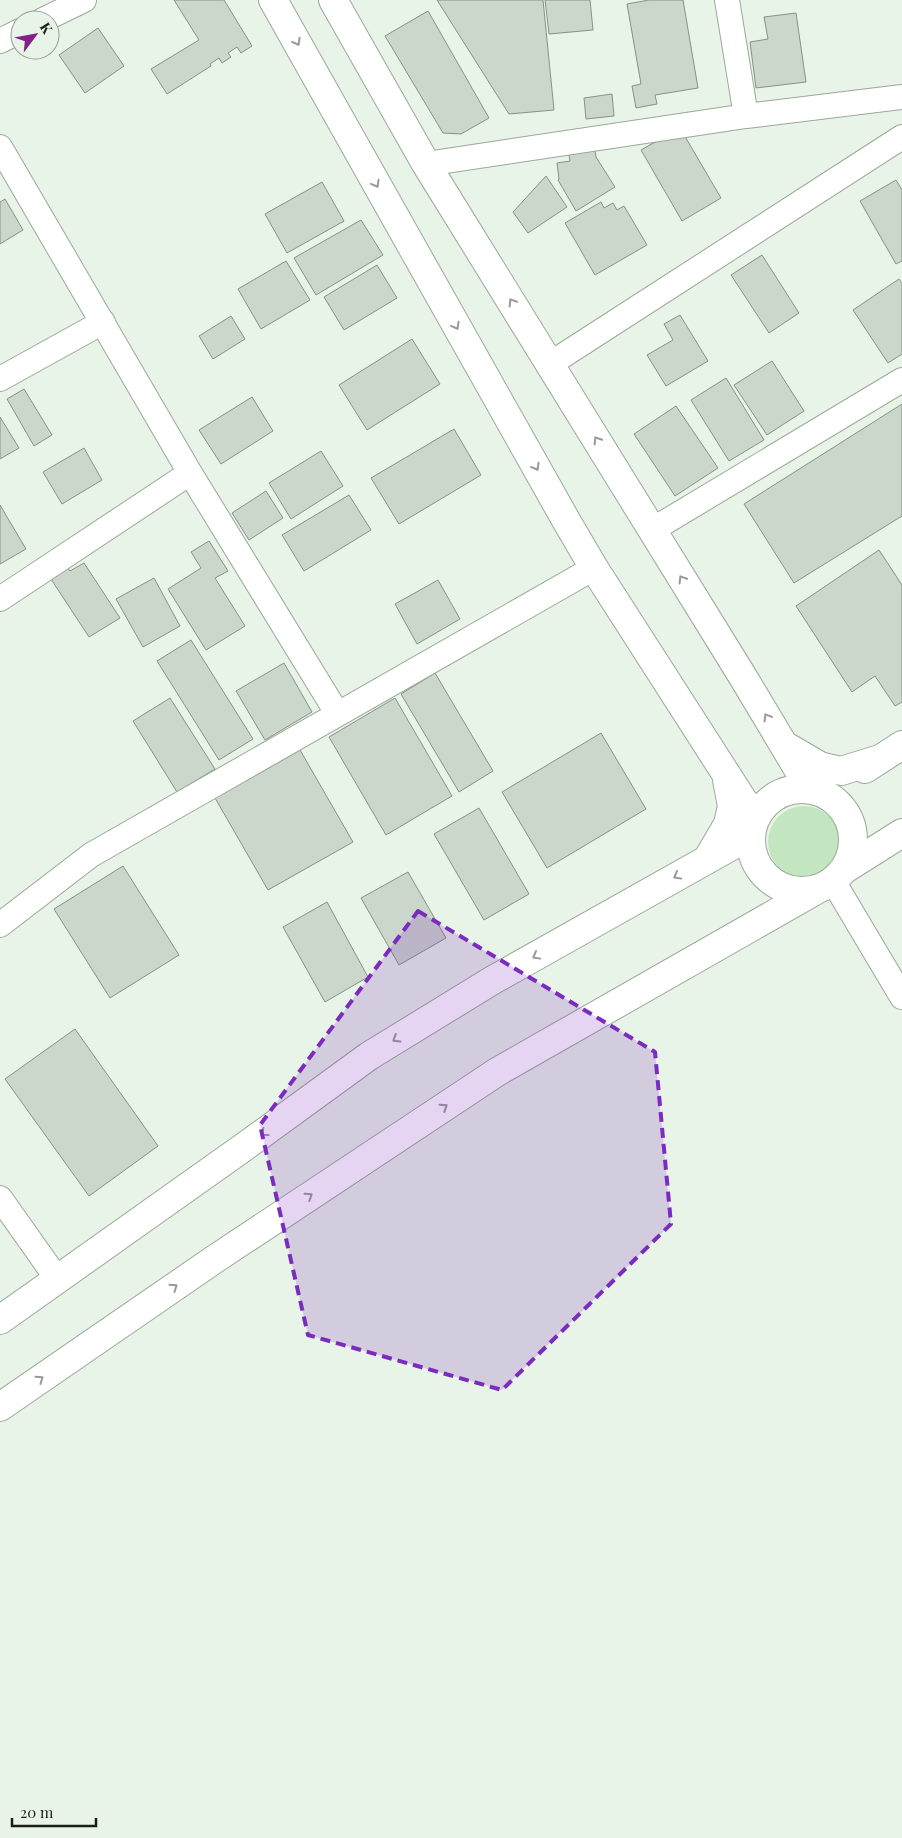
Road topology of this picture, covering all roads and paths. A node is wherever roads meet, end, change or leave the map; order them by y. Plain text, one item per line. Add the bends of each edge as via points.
1 (84, 0) edge
2 (273, 0) edge
3 (333, 0) edge
4 (727, 0) edge
5 (60, 12) edge
6 (902, 97) edge
7 (746, 116) junction
8 (902, 136) edge
9 (0, 147) edge
10 (426, 164) junction
11 (103, 322) junction
12 (550, 364) junction
13 (0, 379) edge
14 (902, 380) edge
15 (190, 473) junction
16 (652, 530) junction
17 (594, 568) junction
18 (0, 599) edge
19 (337, 713) junction
20 (783, 744) junction
21 (891, 752) edge
22 (726, 774) junction
23 (818, 792) junction
24 (753, 827) junction
25 (902, 833) edge
26 (707, 860) junction
27 (832, 880) junction
28 (0, 925) edge
29 (902, 997) edge
30 (0, 1198) edge
31 (58, 1280) junction
32 (0, 1320) edge
33 (0, 1407) edge

1 - 5 street
2 -> 17 main road
3 - 10 main road
4 - 7 street
6 - 7 street
7 - 10 street
8 - 12 street
9 - 11 street
12 -> 10 main road
11 - 13 street
11 - 15 street
16 -> 12 main road
14 - 16 street
15 - 18 street
15 - 19 street
20 -> 16 main road
17 - 19 street
17 - 22 main road
19 - 28 street via 91,855
20 - 21 main road via 820,766 841,770
20 - 23 main road
21 - 23 main road
22 - 24 main road
22 - 26 main road via 732,806 728,824
23 - 24 main road via 793,789 777,795 764,805
23 - 27 main road via 839,805 849,819 853,836 851,853
24 - 26 main road
24 - 27 main road via 752,852 759,868 770,880 801,892
25 - 27 main road
26 -> 31 main road via 493,980 369,1056
27 - 29 street
33 -> 27 main road via 214,1259 497,1072
30 - 31 street
31 - 32 main road

